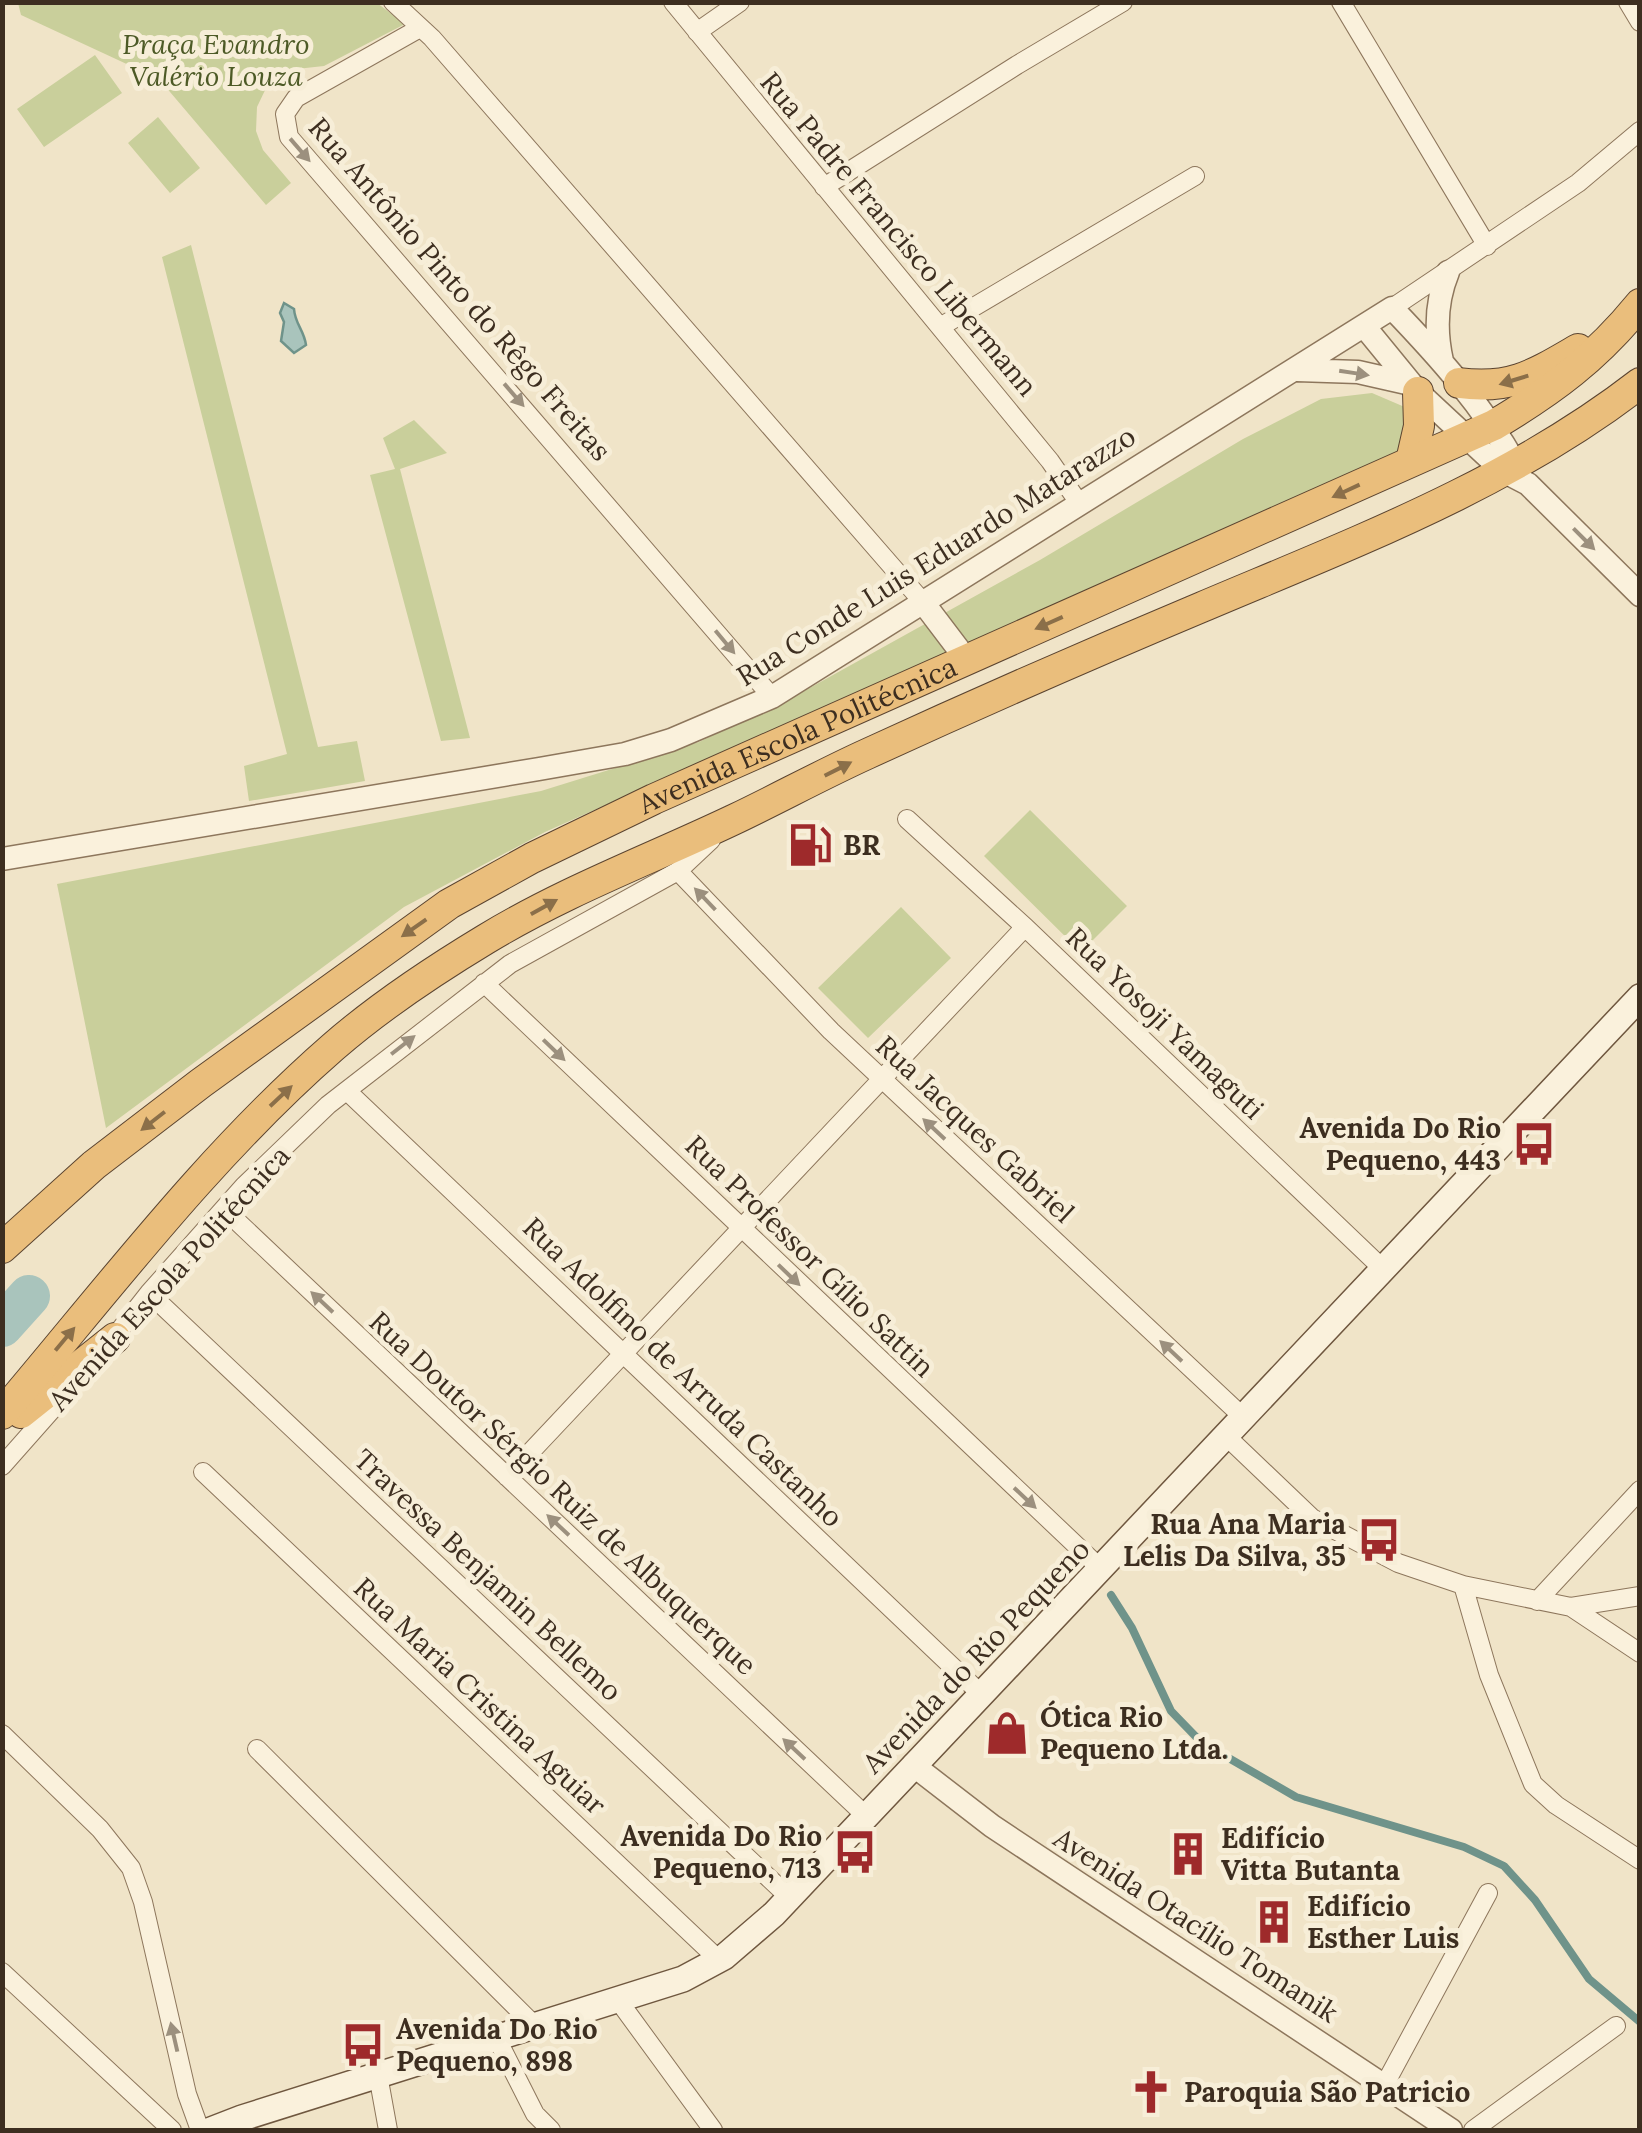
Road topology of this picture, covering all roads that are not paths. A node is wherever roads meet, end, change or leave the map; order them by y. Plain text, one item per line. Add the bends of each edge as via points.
1 (393, 2) edge
2 (673, 2) edge
3 (740, 2) edge
4 (1123, 2) edge
5 (1341, 2) edge
6 (1628, 2) edge
7 (1640, 22) edge
8 (420, 28) junction
9 (697, 32) junction
10 (1640, 132) edge
11 (1195, 176) dead end
12 (824, 187) junction
13 (1487, 246) junction
14 (1448, 272) junction
15 (1392, 308) junction
16 (1632, 314) edge
17 (1364, 326) junction
18 (940, 327) junction
19 (1297, 370) junction
20 (1451, 372) junction
21 (1640, 383) edge
22 (1414, 388) junction
23 (1480, 431) junction
24 (1411, 461) junction
25 (1510, 468) junction
26 (1079, 503) junction
27 (1640, 595) edge
28 (922, 600) junction
29 (966, 659) junction
30 (772, 697) junction
31 (928, 727) junction
32 (907, 819) dead end
33 (731, 821) junction
34 (2, 859) edge
35 (678, 871) junction
36 (1026, 927) junction
37 (484, 983) junction
38 (1640, 997) edge
39 (881, 1079) junction
40 (347, 1091) junction
41 (224, 1210) junction
42 (740, 1228) junction
43 (2, 1248) edge
44 (1383, 1269) junction
45 (149, 1294) junction
46 (114, 1338) junction
47 (622, 1352) junction
48 (2, 1414) edge
49 (1234, 1426) junction
50 (2, 1427) edge
51 (2, 1466) edge
52 (204, 1472) dead end
53 (506, 1477) junction
54 (1640, 1490) edge
55 (1100, 1568) junction
56 (1463, 1585) junction
57 (1640, 1596) edge
58 (1537, 1601) junction
59 (1570, 1607) junction
60 (1640, 1652) edge
61 (980, 1693) junction
62 (2, 1734) edge
63 (257, 1749) dead end
64 (913, 1764) junction
65 (866, 1815) junction
66 (1640, 1860) edge
67 (1488, 1893) dead end
68 (789, 1897) junction
69 (718, 1960) junction
70 (2, 1972) edge
71 (618, 2000) junction
72 (536, 2026) junction
73 (1616, 2026) dead end
74 (497, 2038) junction
75 (378, 2076) junction
76 (1385, 2084) junction
77 (537, 2122) edge
78 (172, 2130) edge
79 (200, 2130) edge
80 (211, 2130) edge
81 (388, 2130) edge
82 (551, 2130) edge
83 (714, 2130) edge
84 (1450, 2130) edge
85 (1473, 2130) edge

1 - 8 street
2 - 9 street, Rua Padre Francisco Libermann
3 - 9 street
4 - 12 street
5 - 13 street
6 - 7 street
8 - 28 street
8 -> 30 street, Rua Antônio Pinto do Rêgo Freitas via 296,98 285,114 289,137
9 - 12 street, Rua Padre Francisco Libermann
10 - 13 street, Rua Conde Luis Eduardo Matarazzo
11 - 18 street
12 - 18 street, Rua Padre Francisco Libermann
13 - 14 street, Rua Conde Luis Eduardo Matarazzo
14 - 15 street, Rua Conde Luis Eduardo Matarazzo
14 - 20 street via 1438,300 1438,343
15 - 17 street, Rua Conde Luis Eduardo Matarazzo
15 - 20 street
16 -> 20 highway via 1505,385
16 - 23 highway, Avenida Escola Politécnica via 1571,375
17 - 19 street, Rua Conde Luis Eduardo Matarazzo
17 - 22 street
18 - 26 street, Rua Padre Francisco Libermann
19 -> 22 street via 1358,372
19 - 26 street, Rua Conde Luis Eduardo Matarazzo
20 - 23 street
21 - 25 highway, Avenida Escola Politécnica
22 - 23 street
22 - 24 highway via 1419,426
23 - 24 highway, Avenida Escola Politécnica
23 - 25 street
24 -> 29 highway, Avenida Escola Politécnica
25 -> 27 street
25 - 31 highway, Avenida Escola Politécnica via 1335,552
26 - 28 street, Rua Conde Luis Eduardo Matarazzo
28 - 29 street
28 - 30 street, Rua Conde Luis Eduardo Matarazzo
29 - 31 highway via 962,697
29 -> 43 highway, Avenida Escola Politécnica via 639,806 449,904 94,1166
30 - 34 street, Rua Conde Luis Eduardo Matarazzo via 625,754
33 -> 31 highway, Avenida Escola Politécnica
32 - 36 street, Rua Yosoji Yamaguti
33 - 35 street, Avenida Escola Politécnica
48 -> 33 highway, Avenida Escola Politécnica via 174,1207 335,1045 485,940 563,896
35 - 37 street, Avenida Escola Politécnica
39 -> 35 street, Rua Jacques Gabriel
36 - 39 street
36 - 44 street, Rua Yosoji Yamaguti
40 -> 37 street, Avenida Escola Politécnica
37 -> 42 street, Rua Professor Gílio Sattin
38 - 44 main road, Avenida do Rio Pequeno
39 - 42 street
49 -> 39 street, Rua Jacques Gabriel
40 - 41 street, Avenida Escola Politécnica
40 - 47 street, Rua Adolfino de Arruda Castanho
41 - 45 street, Avenida Escola Politécnica
53 -> 41 street, Rua Doutor Sérgio Ruiz de Albuquerque
42 - 47 street
42 -> 55 street, Rua Professor Gílio Sattin
44 - 49 main road, Avenida do Rio Pequeno
45 - 46 street, Avenida Escola Politécnica
45 - 68 street, Travessa Benjamin Bellemo
46 - 50 highway
46 - 51 street, Avenida Escola Politécnica
47 - 53 street
47 - 61 street, Rua Adolfino de Arruda Castanho
49 - 55 main road, Avenida do Rio Pequeno
49 - 56 street, Rua Jacques Gabriel via 1312,1518 1389,1559
52 - 69 street, Rua Maria Cristina Aguiar
65 -> 53 street, Rua Doutor Sérgio Ruiz de Albuquerque
54 - 58 street
55 - 61 main road, Avenida do Rio Pequeno
56 - 58 street, Rua Jacques Gabriel
56 - 66 street via 1489,1675 1534,1784
57 - 59 street
58 - 59 street, Rua Jacques Gabriel
59 - 60 street
61 - 64 main road, Avenida do Rio Pequeno
79 -> 62 street via 132,1868
63 - 72 street
64 - 65 main road, Avenida do Rio Pequeno
64 - 76 street, Avenida Otacílio Tomanik via 992,1826
65 - 68 main road, Avenida do Rio Pequeno
67 - 76 street
68 - 69 main road, Avenida do Rio Pequeno
69 - 71 main road, Avenida do Rio Pequeno
70 - 78 street
71 - 72 main road, Avenida do Rio Pequeno
71 - 83 street
72 - 74 main road, Avenida do Rio Pequeno
73 - 85 street
74 - 75 main road, Avenida do Rio Pequeno
74 - 77 street
75 - 80 main road, Avenida do Rio Pequeno
75 - 81 street
76 - 84 street, Avenida Otacílio Tomanik
77 - 82 street

